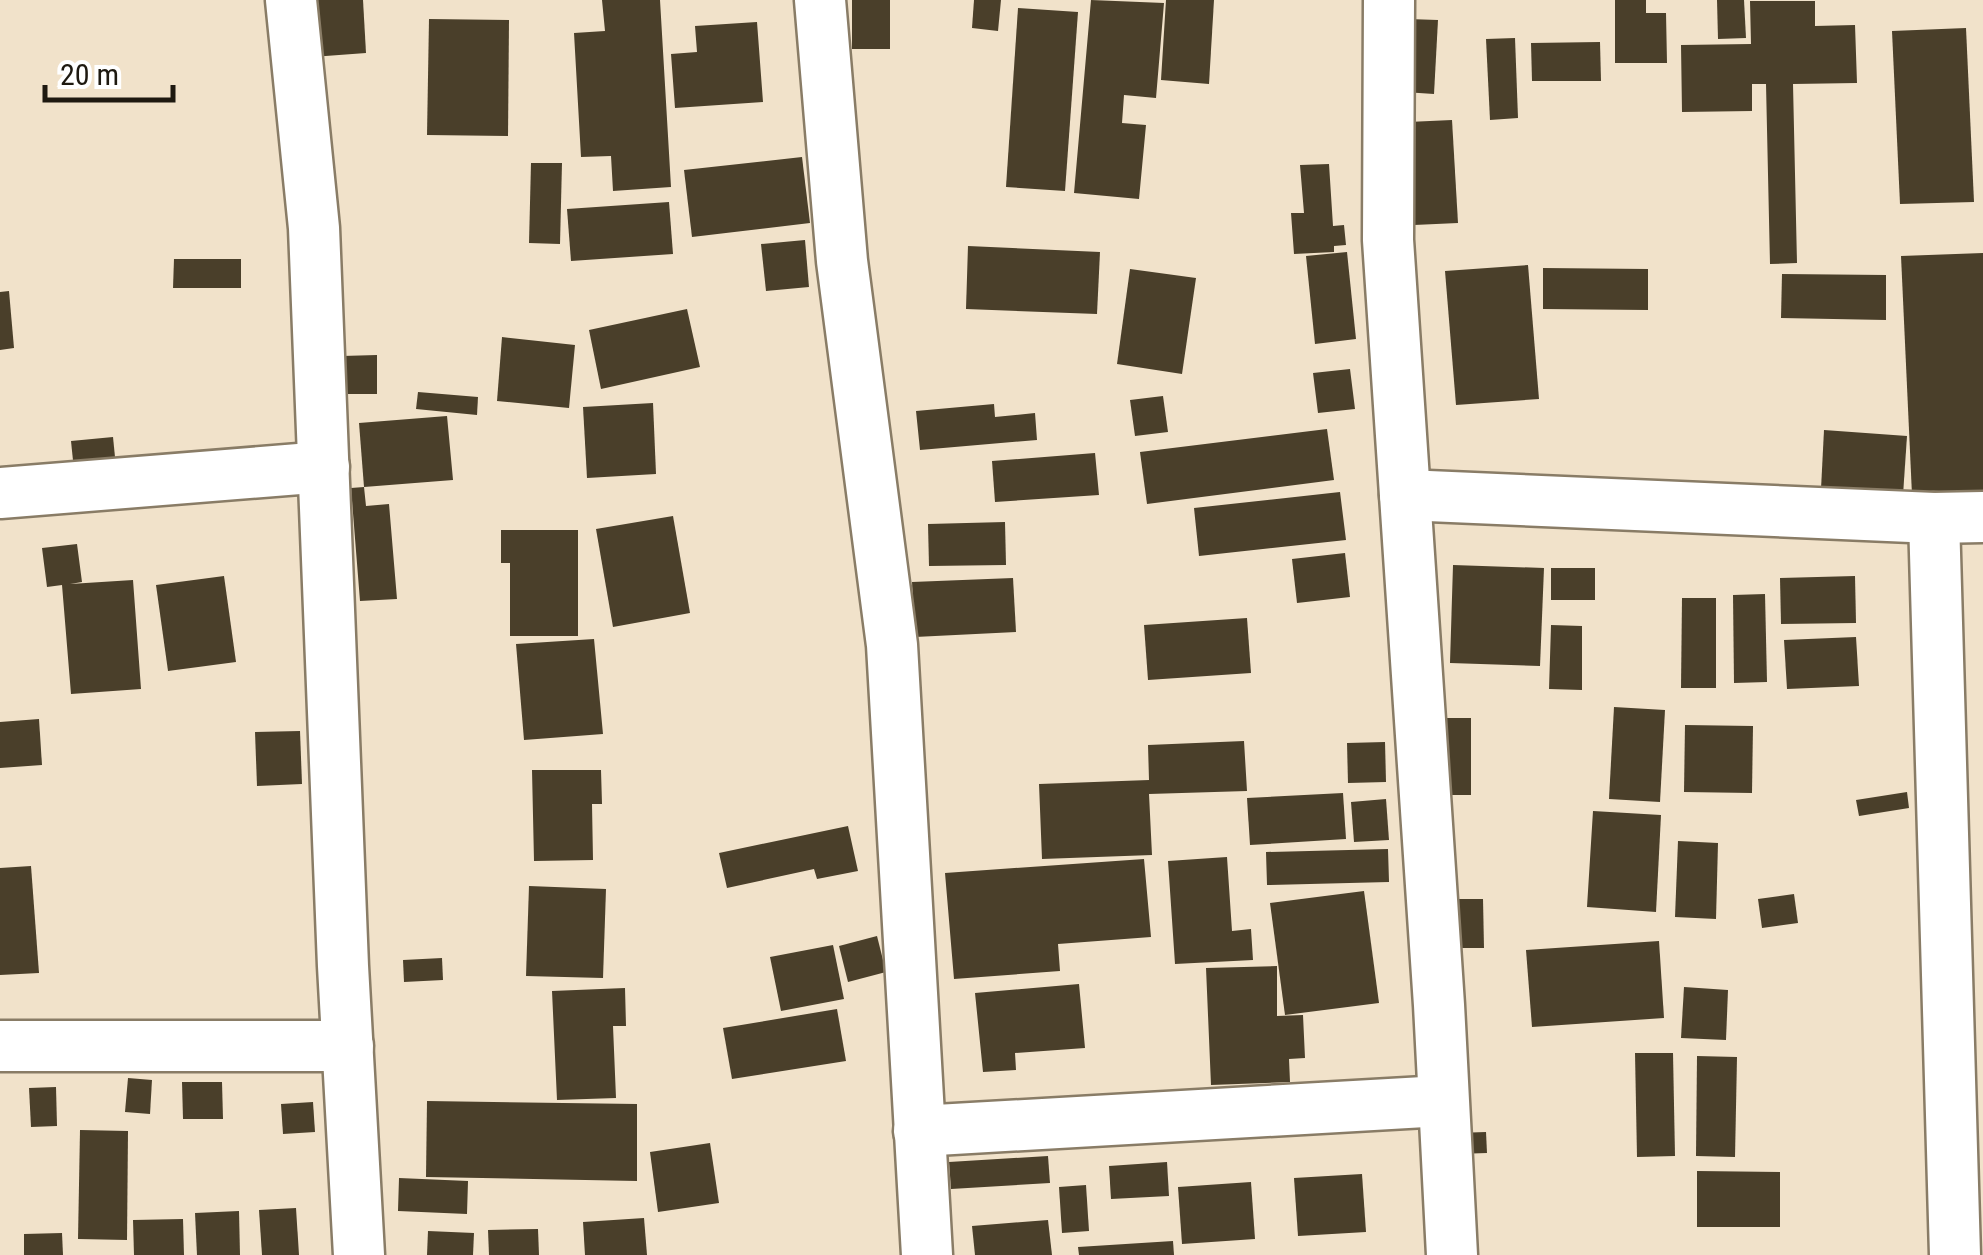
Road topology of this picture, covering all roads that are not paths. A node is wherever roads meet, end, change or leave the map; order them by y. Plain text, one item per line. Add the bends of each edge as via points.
1 (291, 0) edge
2 (820, 0) edge
3 (1389, 0) edge
4 (324, 466) junction
5 (0, 492) edge
6 (1406, 495) junction
7 (1959, 517) edge
8 (0, 1046) edge
9 (348, 1046) junction
10 (1966, 1053) edge
11 (1442, 1101) junction
12 (919, 1131) junction
13 (359, 1255) edge
14 (928, 1255) edge
15 (1452, 1255) edge
16 (1955, 1255) edge

1 - 4 street via 314,228
2 - 12 street via 842,262 892,644
3 - 6 street via 1388,240
4 - 5 street
4 - 9 street
6 - 7 street
6 - 11 street
7 - 10 street
8 - 9 street
9 - 13 street
10 - 16 street
11 - 12 street
11 - 15 street
12 - 14 street

